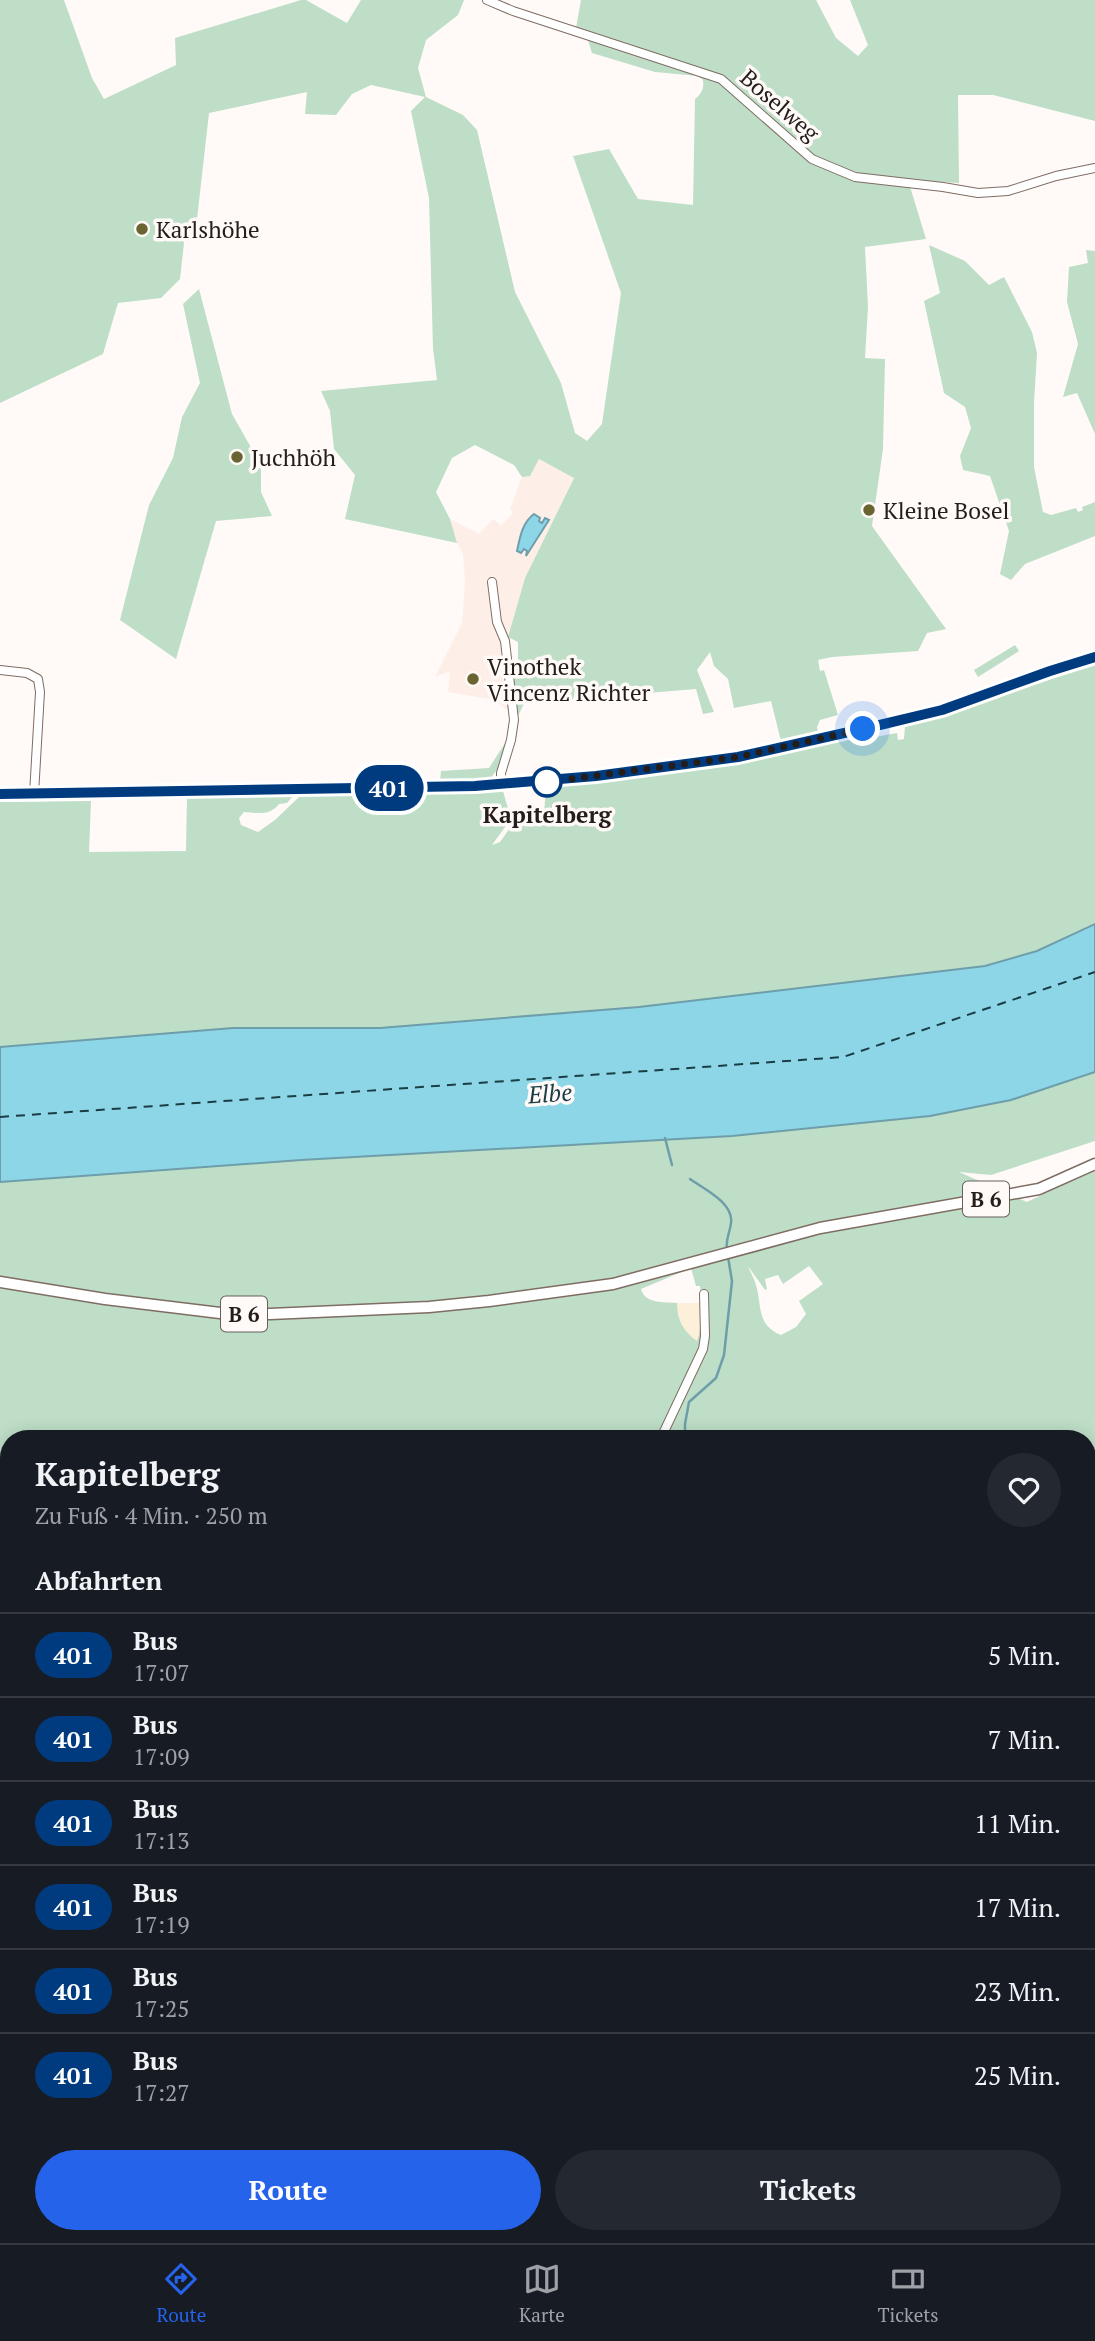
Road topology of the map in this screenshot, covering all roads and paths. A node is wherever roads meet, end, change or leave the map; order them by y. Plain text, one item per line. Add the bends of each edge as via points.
1 (487, 0) edge
2 (1095, 169) edge
3 (492, 582) dead end
4 (1095, 657) edge
5 (0, 670) edge
6 (500, 785) junction
7 (0, 794) edge
8 (34, 794) junction
9 (1095, 1164) edge
10 (0, 1282) edge
11 (704, 1294) dead end
12 (665, 1430) edge

1 - 2 street, Boselweg via 721,79 812,159 855,177 978,193 1008,191
3 - 6 street via 497,622 505,641 513,720
4 - 6 main road via 942,710 738,757
5 - 8 street via 38,679
6 - 8 main road
7 - 8 main road
9 - 10 main road, B 6 via 1039,1189 820,1228 625,1281 429,1307 220,1313
11 - 12 street via 703,1349

